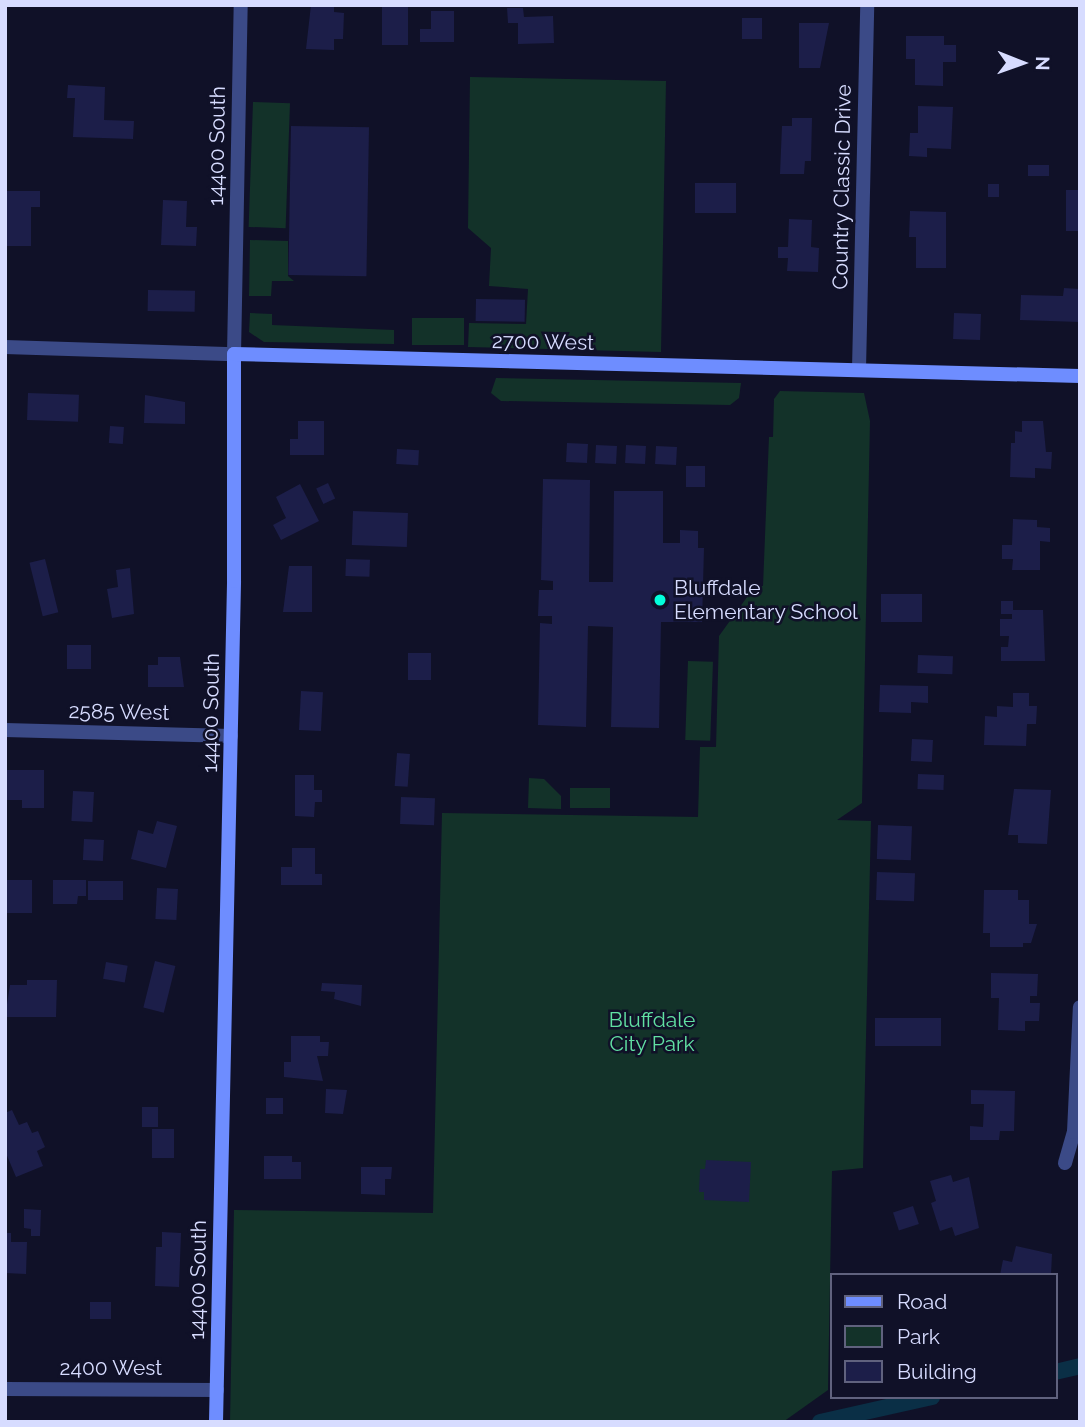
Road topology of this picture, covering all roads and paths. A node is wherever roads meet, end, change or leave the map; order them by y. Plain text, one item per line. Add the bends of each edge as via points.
1 (241, 5) edge
2 (867, 5) edge
3 (5, 347) edge
4 (234, 354) junction
5 (859, 369) junction
6 (1080, 376) edge
7 (5, 730) edge
8 (231, 736) junction
9 (1080, 1007) edge
10 (1065, 1163) dead end
11 (5, 1388) edge
12 (217, 1390) junction
13 (216, 1422) edge

1 - 4 street, 14400 South
2 - 5 street, Country Classic Drive
3 - 4 street, 2700 West
4 - 5 main road, 2700 West
4 - 8 main road, 14400 South
5 - 6 main road, 2700 West
7 - 8 street, 2585 West
8 - 12 main road, 14400 South
9 - 10 street via 1074,1132
11 - 12 street, 2400 West
12 - 13 main road, 14400 South

